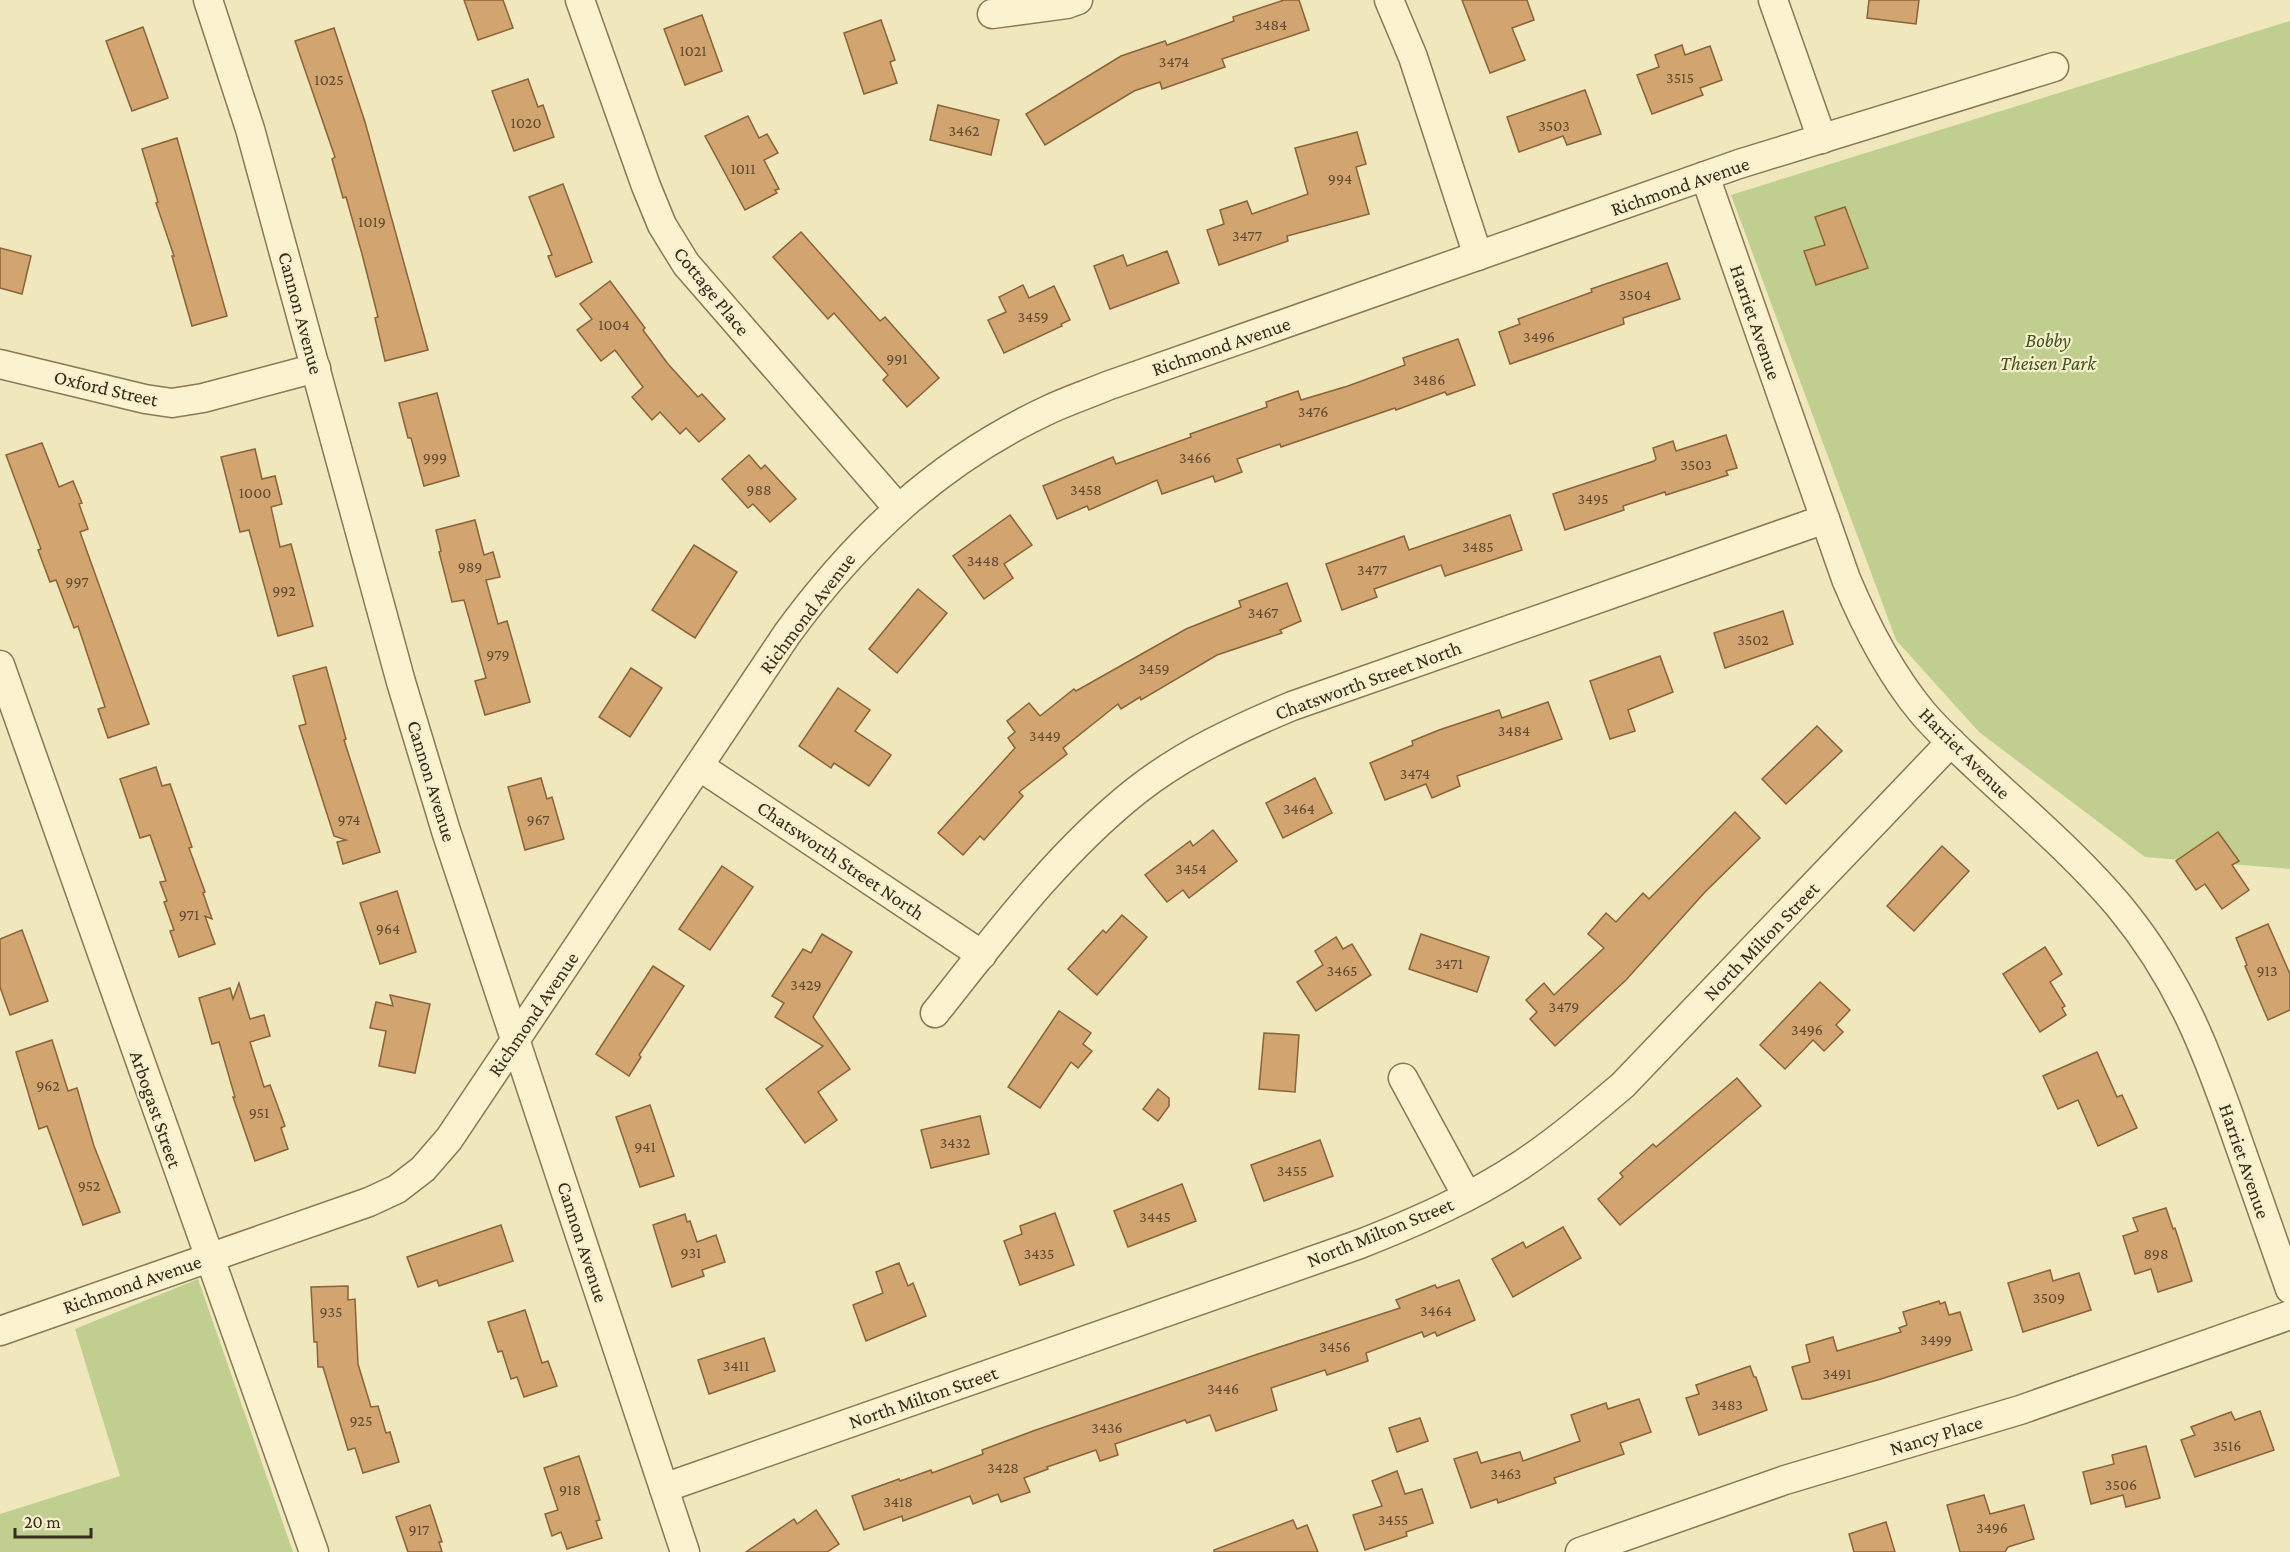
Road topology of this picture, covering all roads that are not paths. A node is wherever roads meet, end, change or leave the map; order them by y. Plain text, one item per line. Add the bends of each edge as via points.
1 (208, 0) edge
2 (580, 0) edge
3 (1078, 0) edge
4 (1389, 0) edge
5 (1773, 0) edge
6 (992, 14) dead end
7 (2054, 67) dead end
8 (1822, 139) junction
9 (1705, 176) junction
10 (1478, 256) junction
11 (0, 364) edge
12 (316, 368) junction
13 (898, 508) junction
14 (1825, 519) junction
15 (0, 665) edge
16 (1950, 742) junction
17 (699, 765) junction
18 (982, 955) junction
19 (935, 1013) dead end
20 (516, 1040) junction
21 (1404, 1078) dead end
22 (1467, 1196) junction
23 (208, 1258) junction
24 (2290, 1290) edge
25 (2290, 1315) edge
26 (0, 1330) edge
27 (664, 1488) junction
28 (314, 1552) edge
29 (686, 1552) edge
30 (1580, 1552) edge

1 - 12 street, Cannon Avenue via 250,129
2 - 13 street, Cottage Place via 646,186 662,225 686,264
3 - 6 street
4 - 10 street via 1413,57
5 - 8 street
7 - 8 street, Richmond Avenue
8 - 9 street, Richmond Avenue
9 - 10 street, Richmond Avenue
9 - 14 street, Harriet Avenue
10 - 13 street, Richmond Avenue via 1048,410 990,441 934,478
11 - 12 street, Oxford Street via 171,403
12 - 20 street, Cannon Avenue via 401,682
13 - 17 street, Richmond Avenue via 816,594
14 - 16 street, Harriet Avenue via 1863,622 1923,713
14 - 18 street, Chatsworth Street North via 1292,706 1238,729 1176,763 1093,827
15 - 23 street, Arbogast Street
16 - 22 street, North Milton Street via 1623,1085 1521,1165
16 - 24 street, Harriet Avenue via 2118,905 2181,996 2205,1047
17 - 18 street, Chatsworth Street North
17 - 20 street, Richmond Avenue
18 - 19 street, Chatsworth Street North
20 - 23 street, Richmond Avenue via 449,1139 423,1169 397,1189
20 - 27 street, Cannon Avenue
21 - 22 street
22 - 27 street, North Milton Street via 1360,1244
23 - 26 street, Richmond Avenue
23 - 28 street, Arbogast Street
25 - 30 street, Nancy Place via 2020,1410 1785,1480
27 - 29 street, Cannon Avenue

